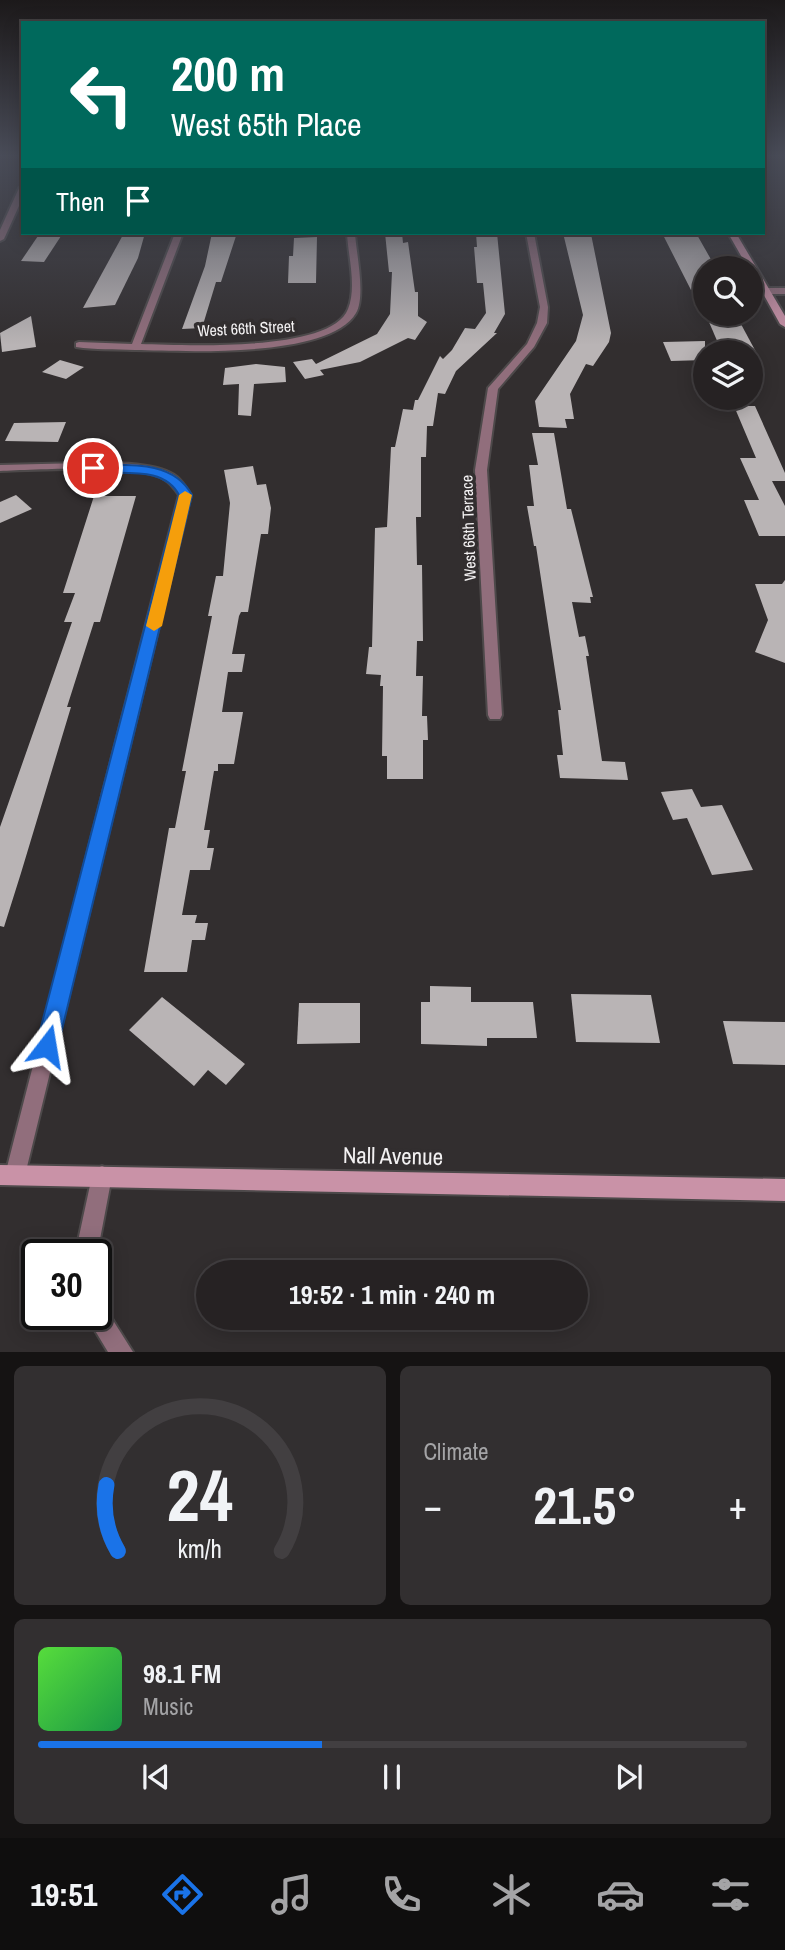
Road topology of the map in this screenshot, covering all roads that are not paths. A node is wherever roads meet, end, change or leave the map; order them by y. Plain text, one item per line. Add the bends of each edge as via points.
1 (16, 218) edge
2 (10, 219) junction
3 (0, 221) edge
4 (177, 235) edge
5 (351, 235) edge
6 (530, 235) edge
7 (733, 235) edge
8 (0, 239) edge
9 (766, 291) junction
10 (785, 291) edge
11 (785, 324) edge
12 (79, 345) dead end
13 (136, 346) junction
14 (0, 468) edge
15 (495, 715) dead end
16 (7, 1175) edge
17 (102, 1177) junction
18 (785, 1190) edge
19 (89, 1239) edge
20 (107, 1330) edge
21 (122, 1352) edge

1 - 2 street
2 - 3 street
2 - 8 street
4 - 13 street
5 - 13 street, West 66th Street via 353,310 329,332 279,345
6 - 15 street, West 66th Terrace via 544,307 542,324 531,345 493,388 481,470
7 - 9 main road
9 - 10 street
9 - 11 main road
12 - 13 street, West 66th Street
14 - 16 street via 137,469 164,474 180,485 185,495
16 - 17 main road, Nall Avenue
17 - 18 main road, Nall Avenue
17 - 19 street
20 - 21 street

